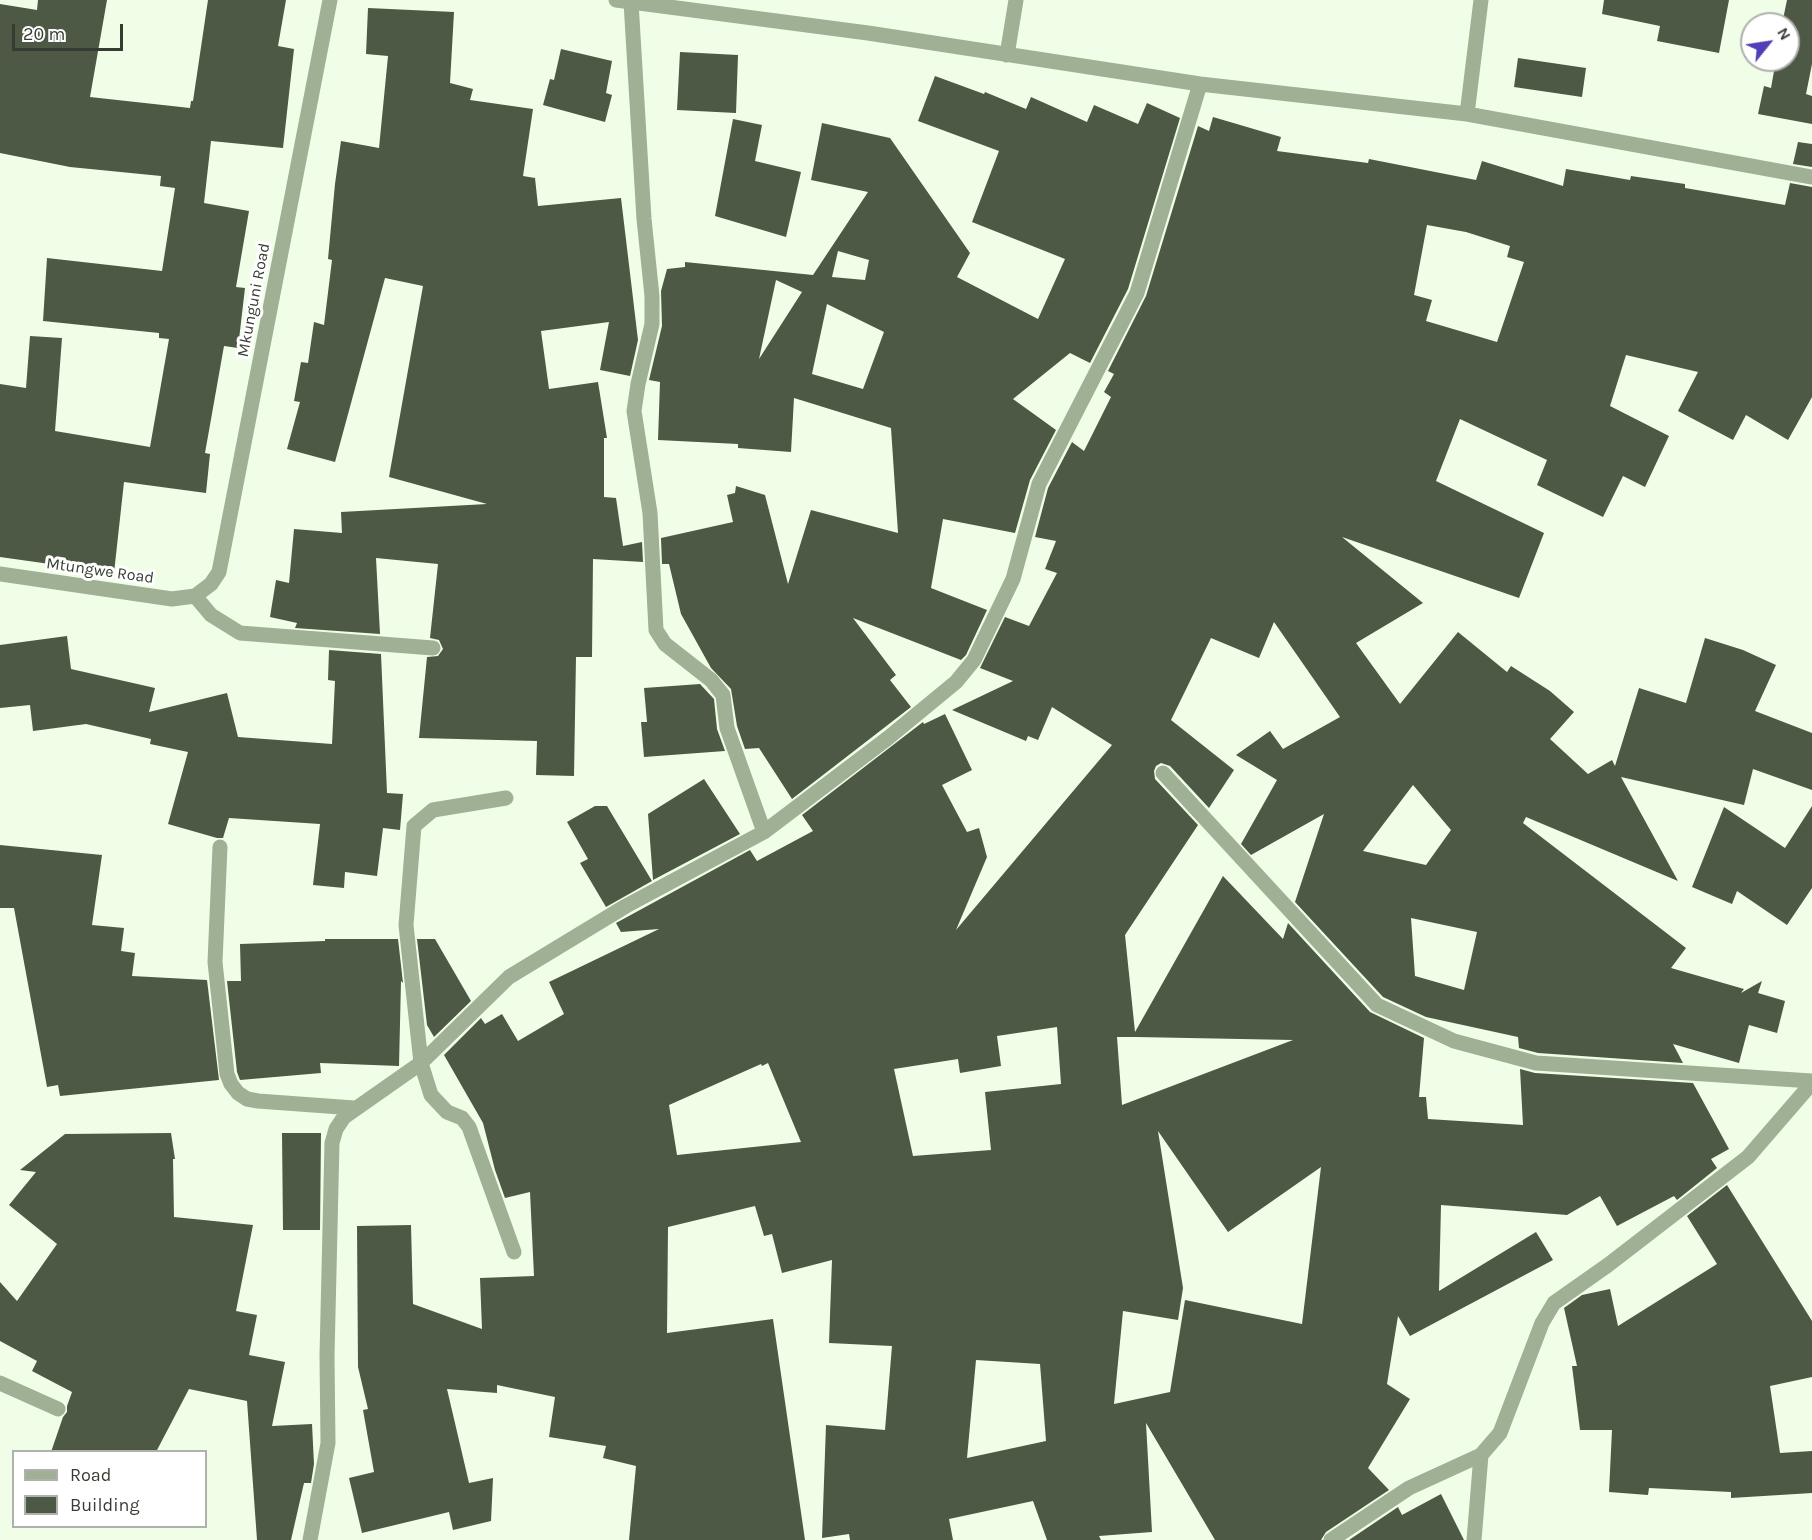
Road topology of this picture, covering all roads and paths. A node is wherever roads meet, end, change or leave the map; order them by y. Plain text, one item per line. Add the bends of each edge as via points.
1 (330, 0) edge
2 (616, 0) edge
3 (1016, 0) edge
4 (1481, 0) edge
5 (632, 2) junction
6 (1007, 55) junction
7 (1200, 84) junction
8 (1467, 114) junction
9 (1812, 177) edge
10 (0, 574) edge
11 (195, 596) junction
12 (433, 648) dead end
13 (1163, 773) dead end
14 (506, 798) dead end
15 (764, 832) junction
16 (220, 846) dead end
17 (421, 1063) junction
18 (1812, 1082) edge
19 (354, 1108) junction
20 (514, 1252) dead end
21 (0, 1383) edge
22 (58, 1409) dead end
23 (1481, 1455) junction
24 (310, 1540) edge
25 (1331, 1540) edge
26 (1474, 1540) edge

1 - 11 street, Mkunguni Road via 226,543 219,572
2 - 5 street
3 - 6 street
4 - 8 street
5 - 6 street
5 - 15 street via 652,296 652,324 634,411 650,513 656,630 665,644 711,680 723,695 727,728
6 - 7 street
7 - 8 street
7 - 15 street via 1137,292 1039,484 1013,579 974,660 938,698
8 - 9 street
10 - 11 street, Mtungwe Road via 172,599
11 - 12 street via 211,615 240,633
13 - 18 street via 1377,1005 1454,1041 1536,1063
14 - 17 street via 433,810 414,825 406,925
15 - 17 street via 626,906 509,977
16 - 19 street via 215,962 231,1084 247,1099
17 - 19 street
17 - 20 street via 431,1095 469,1127
18 - 23 street via 1749,1157 1554,1303 1542,1323 1500,1433
19 - 24 street via 336,1129 332,1143 328,1443
21 - 22 street
23 - 25 street via 1409,1488
23 - 26 street

